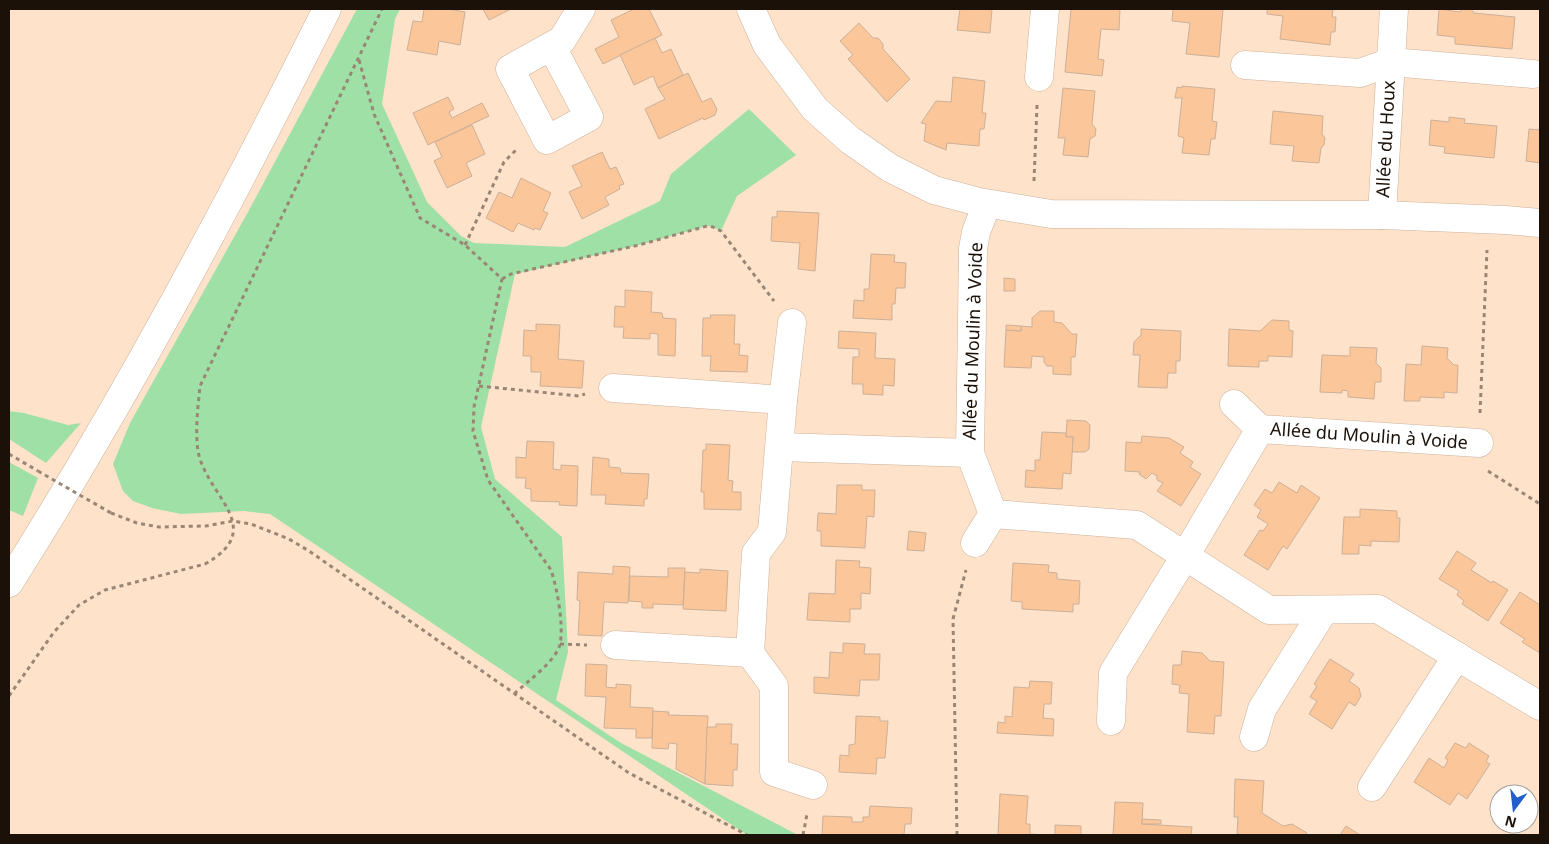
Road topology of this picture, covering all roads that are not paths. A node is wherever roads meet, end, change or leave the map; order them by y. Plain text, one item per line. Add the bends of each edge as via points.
1 (326, 9) edge
2 (581, 9) edge
3 (751, 9) edge
4 (1045, 9) edge
5 (1394, 9) edge
6 (552, 47) dead end
7 (1390, 62) junction
8 (1244, 65) dead end
9 (1533, 74) dead end
10 (1039, 77) road end
11 (987, 204) junction
12 (1382, 215) junction
13 (1540, 222) edge
14 (785, 315) road end
15 (614, 388) dead end
16 (783, 400) junction
17 (1234, 404) dead end
18 (1260, 429) junction
19 (1479, 443) road end
20 (780, 447) junction
21 (970, 453) junction
22 (993, 514) junction
23 (975, 543) road end
24 (1186, 556) junction
25 (9, 583) edge
26 (1324, 610) junction
27 (615, 645) dead end
28 (750, 653) junction
29 (1457, 656) junction
30 (1540, 706) edge
31 (1112, 721) dead end
32 (1254, 738) dead end
33 (812, 785) dead end
34 (1372, 787) dead end

1 - 25 street via 256,151 130,383
2 - 6 street via 562,40
3 - 11 street via 767,45 815,109 850,140 890,168 934,190
4 - 10 street
5 - 7 street, Allée du Houx
7 - 8 street, Allée du Houx via 1360,74
7 - 9 street, Allée du Houx
7 - 12 street, Allée du Houx
11 - 12 street via 1051,214
11 - 21 street, Allée du Moulin à Voide via 976,232 974,249
12 - 13 street
14 - 16 street
15 - 16 street
16 - 20 street
17 - 18 street, Allée du Moulin à Voide
18 - 19 street, Allée du Moulin à Voide
18 - 24 street, Allée du Moulin à Voide
20 - 21 street
20 - 28 street via 772,532 756,552
21 - 22 street, Allée du Moulin à Voide
22 - 23 street
22 - 24 street via 1138,525
24 - 26 street via 1269,610
24 - 31 street, Allée du Moulin à Voide via 1113,673
26 - 29 street via 1378,610
26 - 32 street via 1262,709
27 - 28 street
28 - 33 street via 774,686 774,772
29 - 30 street
29 - 34 street

